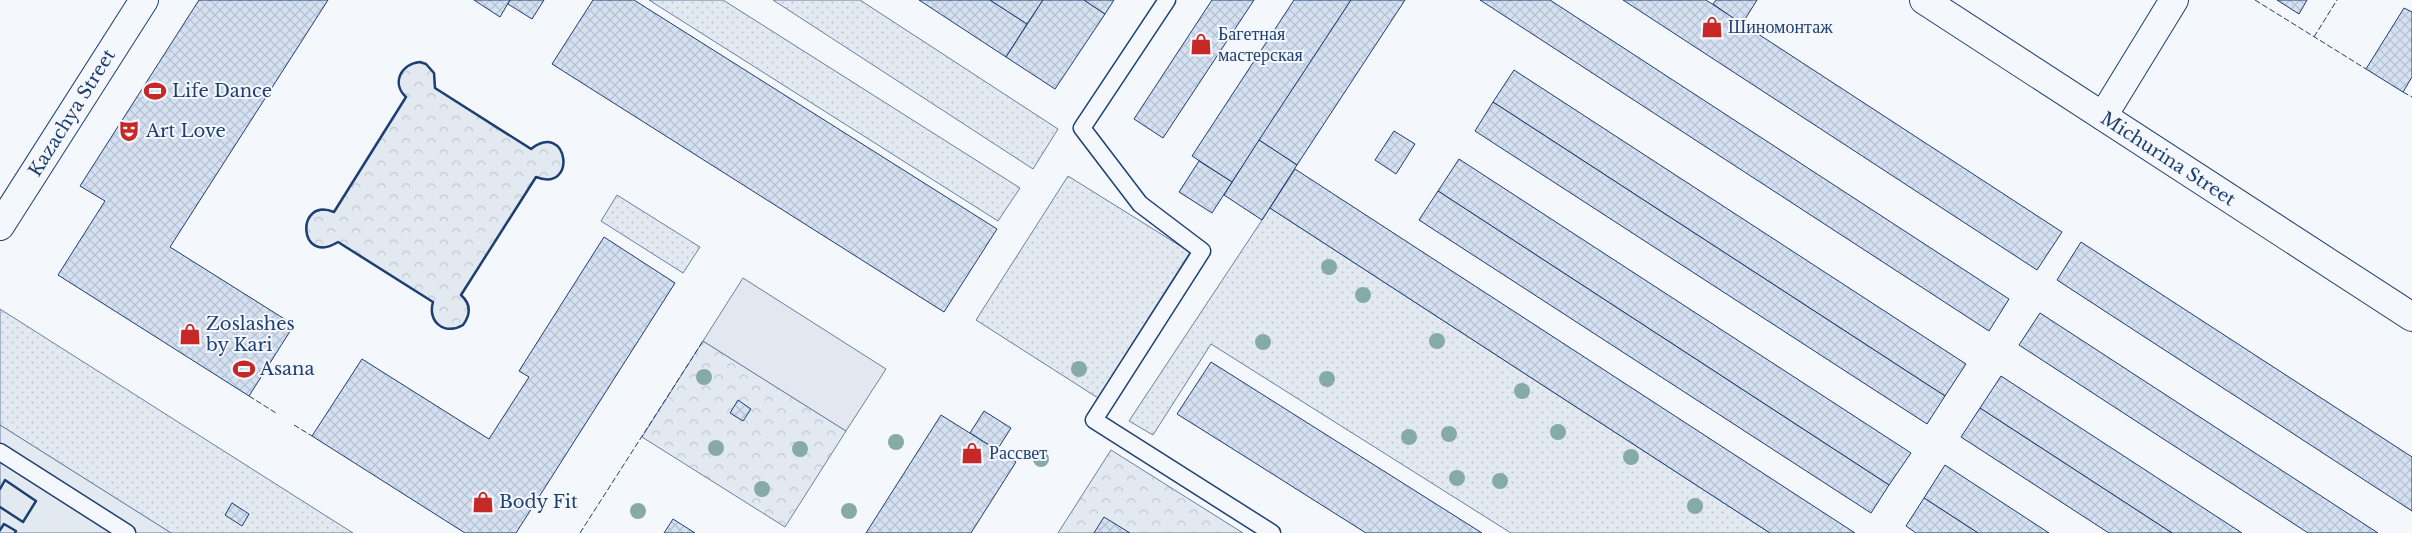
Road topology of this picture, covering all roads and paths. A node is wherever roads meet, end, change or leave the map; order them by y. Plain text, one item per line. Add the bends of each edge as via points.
1 (144, 0) edge
2 (1167, 0) edge
3 (1924, 0) edge
4 (2174, 0) edge
5 (2103, 116) junction
6 (0, 226) edge
7 (2412, 317) edge
8 (0, 452) edge
9 (128, 533) edge
10 (1272, 533) edge

1 - 6 street, Kazachya Street
2 - 10 lane via 1082,128 1140,204 1202,251 1094,420
3 - 5 street, Michurina Street
4 - 5 street
5 - 7 street, Michurina Street
8 - 9 lane

